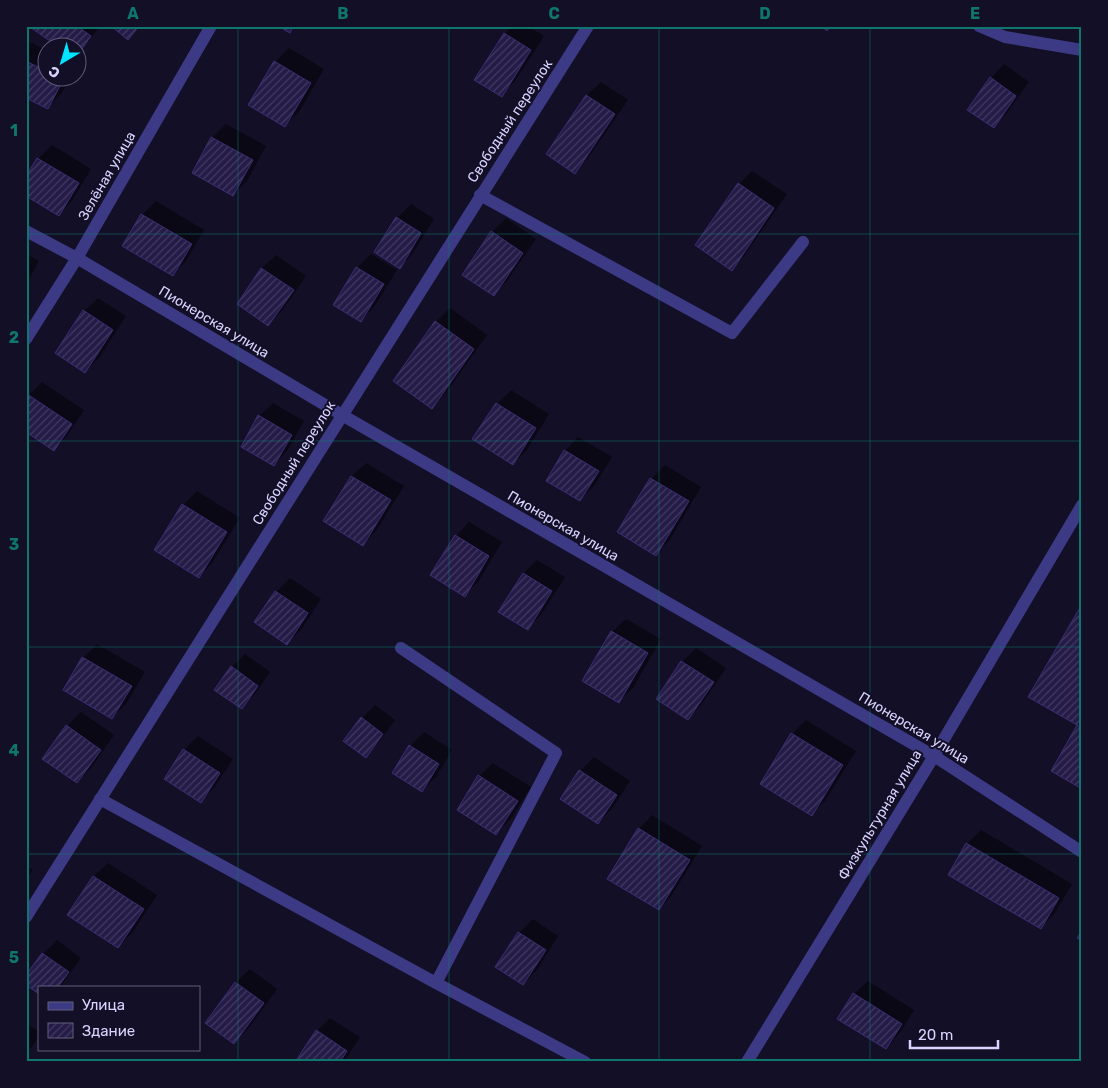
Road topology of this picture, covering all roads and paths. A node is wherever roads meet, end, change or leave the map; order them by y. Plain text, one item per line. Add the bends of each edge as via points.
1 (211, 26) edge
2 (588, 26) edge
3 (979, 26) edge
4 (1082, 50) edge
5 (480, 195) junction
6 (26, 231) edge
7 (803, 242) dead end
8 (77, 258) junction
9 (26, 339) edge
10 (342, 415) junction
11 (1082, 504) edge
12 (401, 648) dead end
13 (934, 756) junction
14 (100, 799) junction
15 (1082, 852) edge
16 (26, 917) edge
17 (436, 983) junction
18 (585, 1062) edge
19 (747, 1062) edge

1 - 8 street, Зелёная улица
2 - 5 street, Свободный переулок
3 - 4 street via 1005,37
5 - 7 street via 732,333
5 - 10 street, Свободный переулок
6 - 8 street, Пионерская улица
8 - 9 street, Зелёная улица
8 - 10 street, Пионерская улица
10 - 13 street, Пионерская улица
10 - 14 street, Свободный переулок
11 - 13 street, Физкультурная улица
12 - 17 street via 556,753
13 - 15 street, Пионерская улица
13 - 19 street, Физкультурная улица
14 - 16 street, Свободный переулок
14 - 17 street
17 - 18 street

